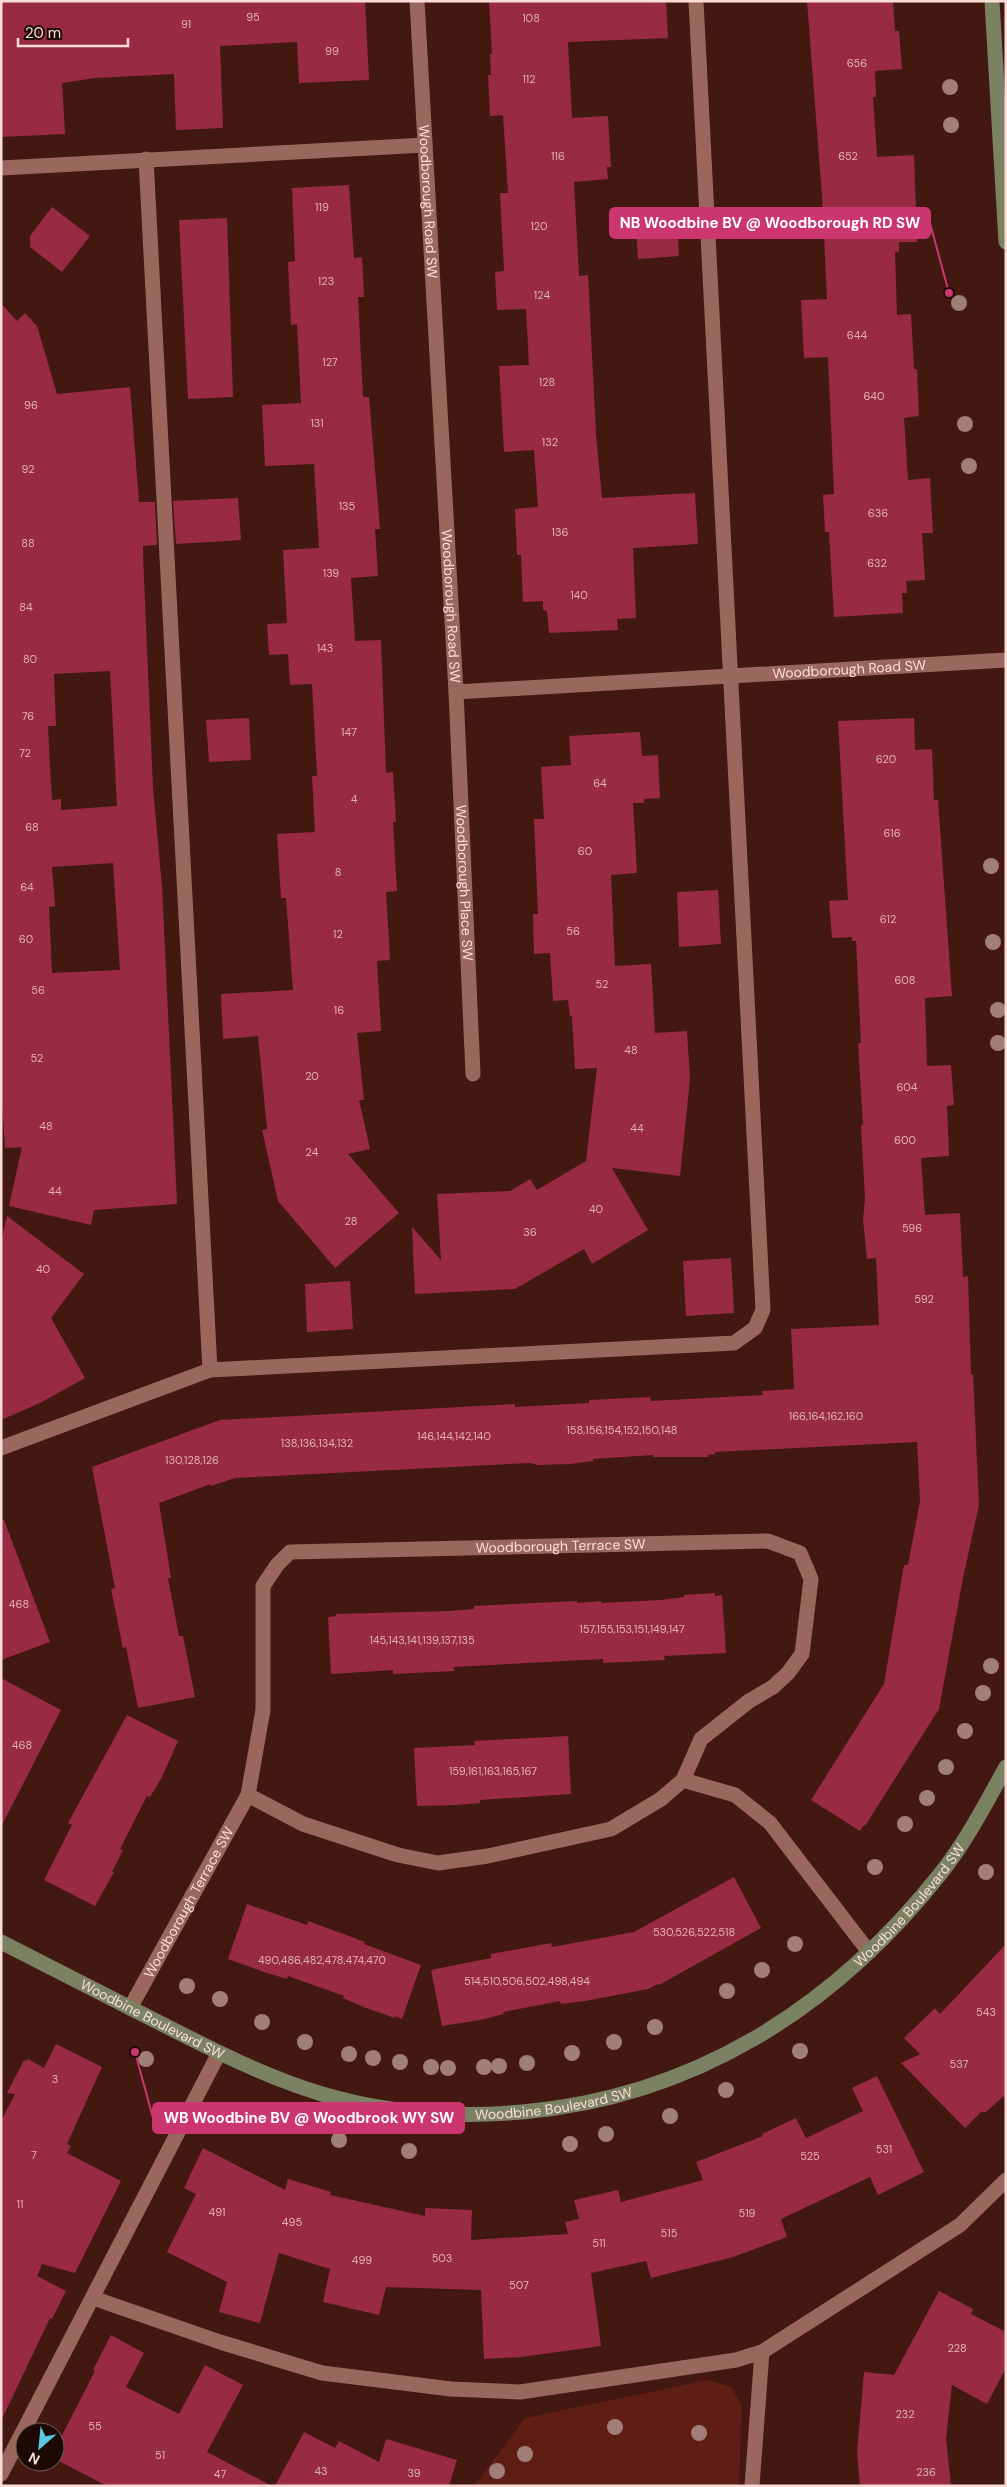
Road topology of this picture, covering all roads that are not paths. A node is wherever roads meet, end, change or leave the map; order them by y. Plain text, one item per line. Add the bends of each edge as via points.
1 (417, 1) edge
2 (696, 1) edge
3 (992, 1) edge
4 (425, 145) junction
5 (146, 159) junction
6 (1, 168) edge
7 (1006, 242) edge
8 (1006, 660) edge
9 (729, 675) junction
10 (456, 692) junction
11 (473, 1074) dead end
12 (210, 1370) junction
13 (1, 1448) edge
14 (1006, 1767) edge
15 (683, 1780) junction
16 (248, 1795) junction
17 (1, 1942) edge
18 (869, 1952) junction
19 (130, 2008) junction
20 (219, 2053) junction
21 (1006, 2180) edge
22 (93, 2298) junction
23 (762, 2352) junction
24 (1, 2474) edge
25 (752, 2486) edge

1 - 4 street, Woodborough Road SW
2 - 9 street
3 - 7 street
4 - 5 street
4 - 10 street, Woodborough Road SW
5 - 6 street
5 - 12 street
8 - 9 street, Woodborough Road SW
9 - 10 street, Woodborough Road SW
9 - 12 street via 763,1310 755,1328 734,1343
10 - 11 street, Woodborough Place SW
12 - 13 street
14 - 18 street, Woodbine Boulevard SW via 977,1820 942,1871
15 - 16 street, Woodborough Terrace SW via 661,1799 611,1829 488,1856 438,1863 398,1855 302,1824
15 - 16 street, Woodborough Terrace SW via 702,1739 749,1701 773,1687 802,1654 811,1579 800,1553 768,1541 290,1552 263,1586 263,1710
15 - 18 street via 735,1795 770,1823
16 - 19 street, Woodborough Terrace SW
17 - 19 street, Woodbine Boulevard SW
18 - 20 street, Woodbine Boulevard SW via 790,2018 701,2067 612,2098 548,2110 436,2114 379,2107 324,2094 271,2076
19 - 20 street, Woodbine Boulevard SW
20 - 22 street
21 - 23 street via 960,2225
22 - 23 street via 322,2373 451,2389 520,2392 736,2360
22 - 24 street
23 - 25 street

